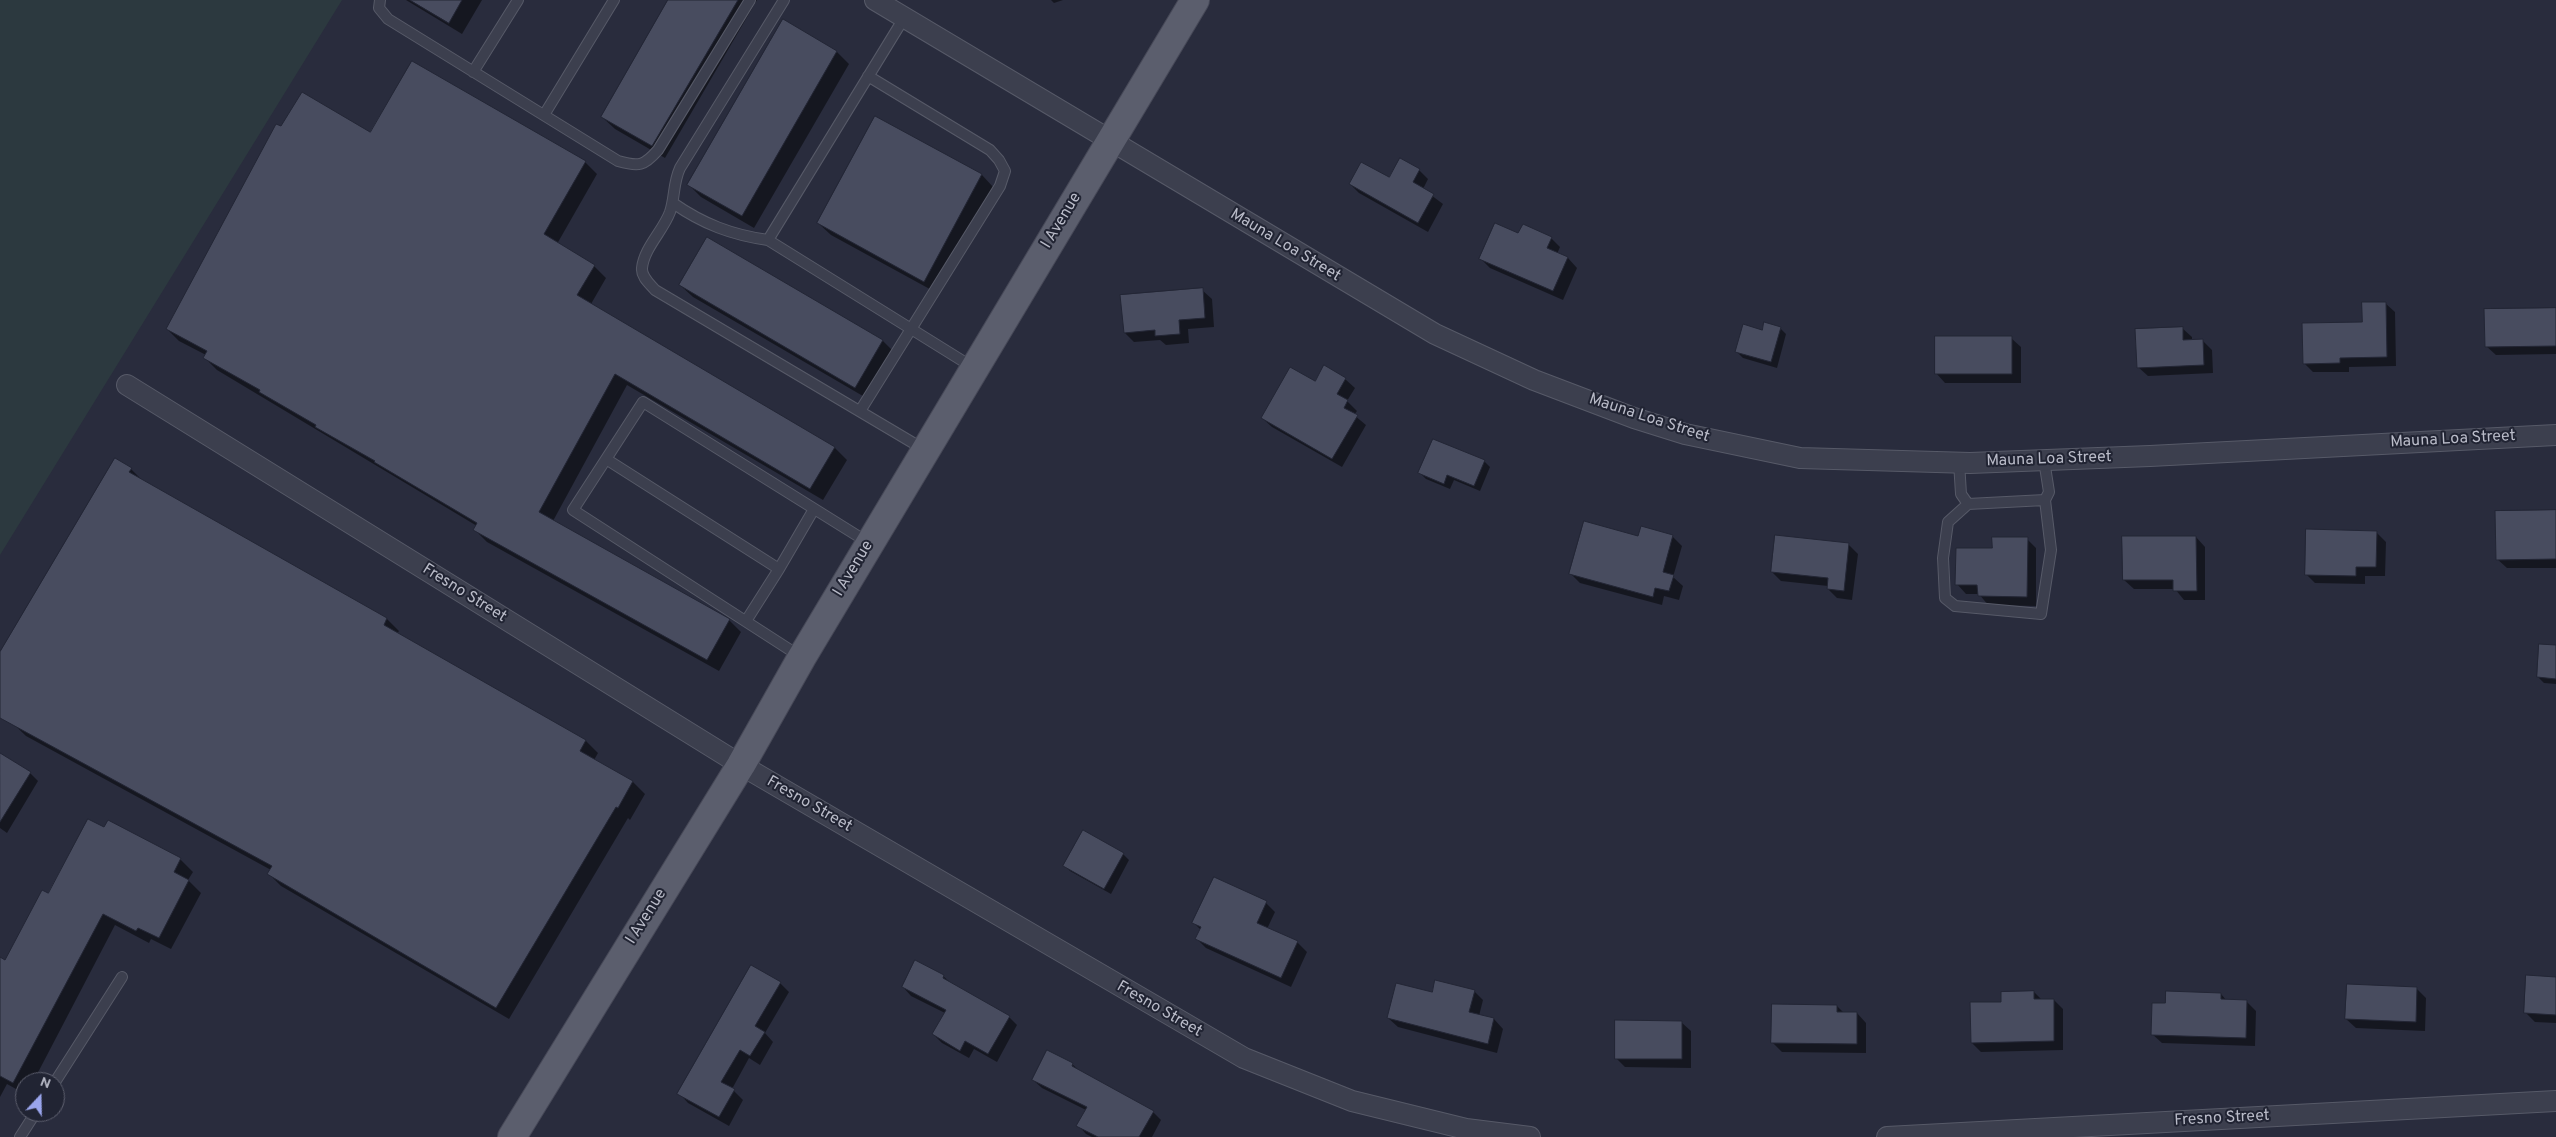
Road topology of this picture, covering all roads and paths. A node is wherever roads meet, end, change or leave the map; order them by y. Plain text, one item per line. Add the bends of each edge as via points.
1 (518, 0) edge
2 (614, 0) edge
3 (750, 0) edge
4 (784, 0) edge
5 (875, 0) edge
6 (1195, 0) edge
7 (380, 4) edge
8 (904, 18) junction
9 (473, 72) junction
10 (868, 76) junction
11 (544, 115) junction
12 (1109, 142) junction
13 (673, 202) junction
14 (768, 240) junction
15 (911, 329) junction
16 (974, 368) junction
17 (127, 385) dead end
18 (860, 411) junction
19 (2556, 435) edge
20 (925, 450) junction
21 (606, 459) junction
22 (2044, 460) junction
23 (1959, 462) junction
24 (2044, 500) junction
25 (1968, 504) junction
26 (814, 509) junction
27 (869, 543) junction
28 (778, 569) junction
29 (746, 622) junction
30 (802, 657) junction
31 (741, 765) junction
32 (122, 977) dead end
33 (61, 1072) edge
34 (2556, 1101) edge
35 (30, 1122) edge
36 (20, 1137) edge
37 (512, 1137) edge
38 (1530, 1137) edge
39 (1887, 1137) edge

1 - 9 lane
2 - 11 lane
3 - 11 lane via 658,150 647,162 633,165 618,161
4 - 13 lane via 680,168 674,180
5 - 8 street, Mauna Loa Street
6 - 12 main road, I Avenue
7 - 9 lane via 388,19
8 - 10 lane
8 - 12 street, Mauna Loa Street
9 - 11 lane
10 - 14 lane
10 - 15 lane via 990,150 1005,171 1000,186
12 - 16 main road, I Avenue
12 - 23 street, Mauna Loa Street via 1434,334 1534,380 1615,411 1685,434 1800,458
13 - 14 lane via 710,226 737,236
13 - 18 lane via 670,214 645,258 642,270 646,280 655,290
14 - 15 lane
15 - 16 lane
15 - 18 lane
16 - 20 main road, I Avenue
17 - 31 street, Fresno Street
18 - 20 lane
19 - 22 street, Mauna Loa Street
20 - 27 main road, I Avenue
21 - 26 lane via 643,402
21 - 28 lane
21 - 29 lane via 573,510
22 - 23 street, Mauna Loa Street
22 - 24 lane via 2049,492
23 - 25 lane via 1961,494
24 - 25 lane
24 - 25 lane via 2051,550 2041,614 1955,606 1946,598 1944,558 1948,522
26 - 27 lane
26 - 28 lane
27 - 30 main road, I Avenue
28 - 29 lane
29 - 30 lane
30 - 31 main road, I Avenue
31 - 37 main road, I Avenue
31 - 38 street, Fresno Street via 1244,1058 1352,1101 1466,1129
32 - 33 lane
34 - 39 street, Fresno Street
35 - 36 lane

